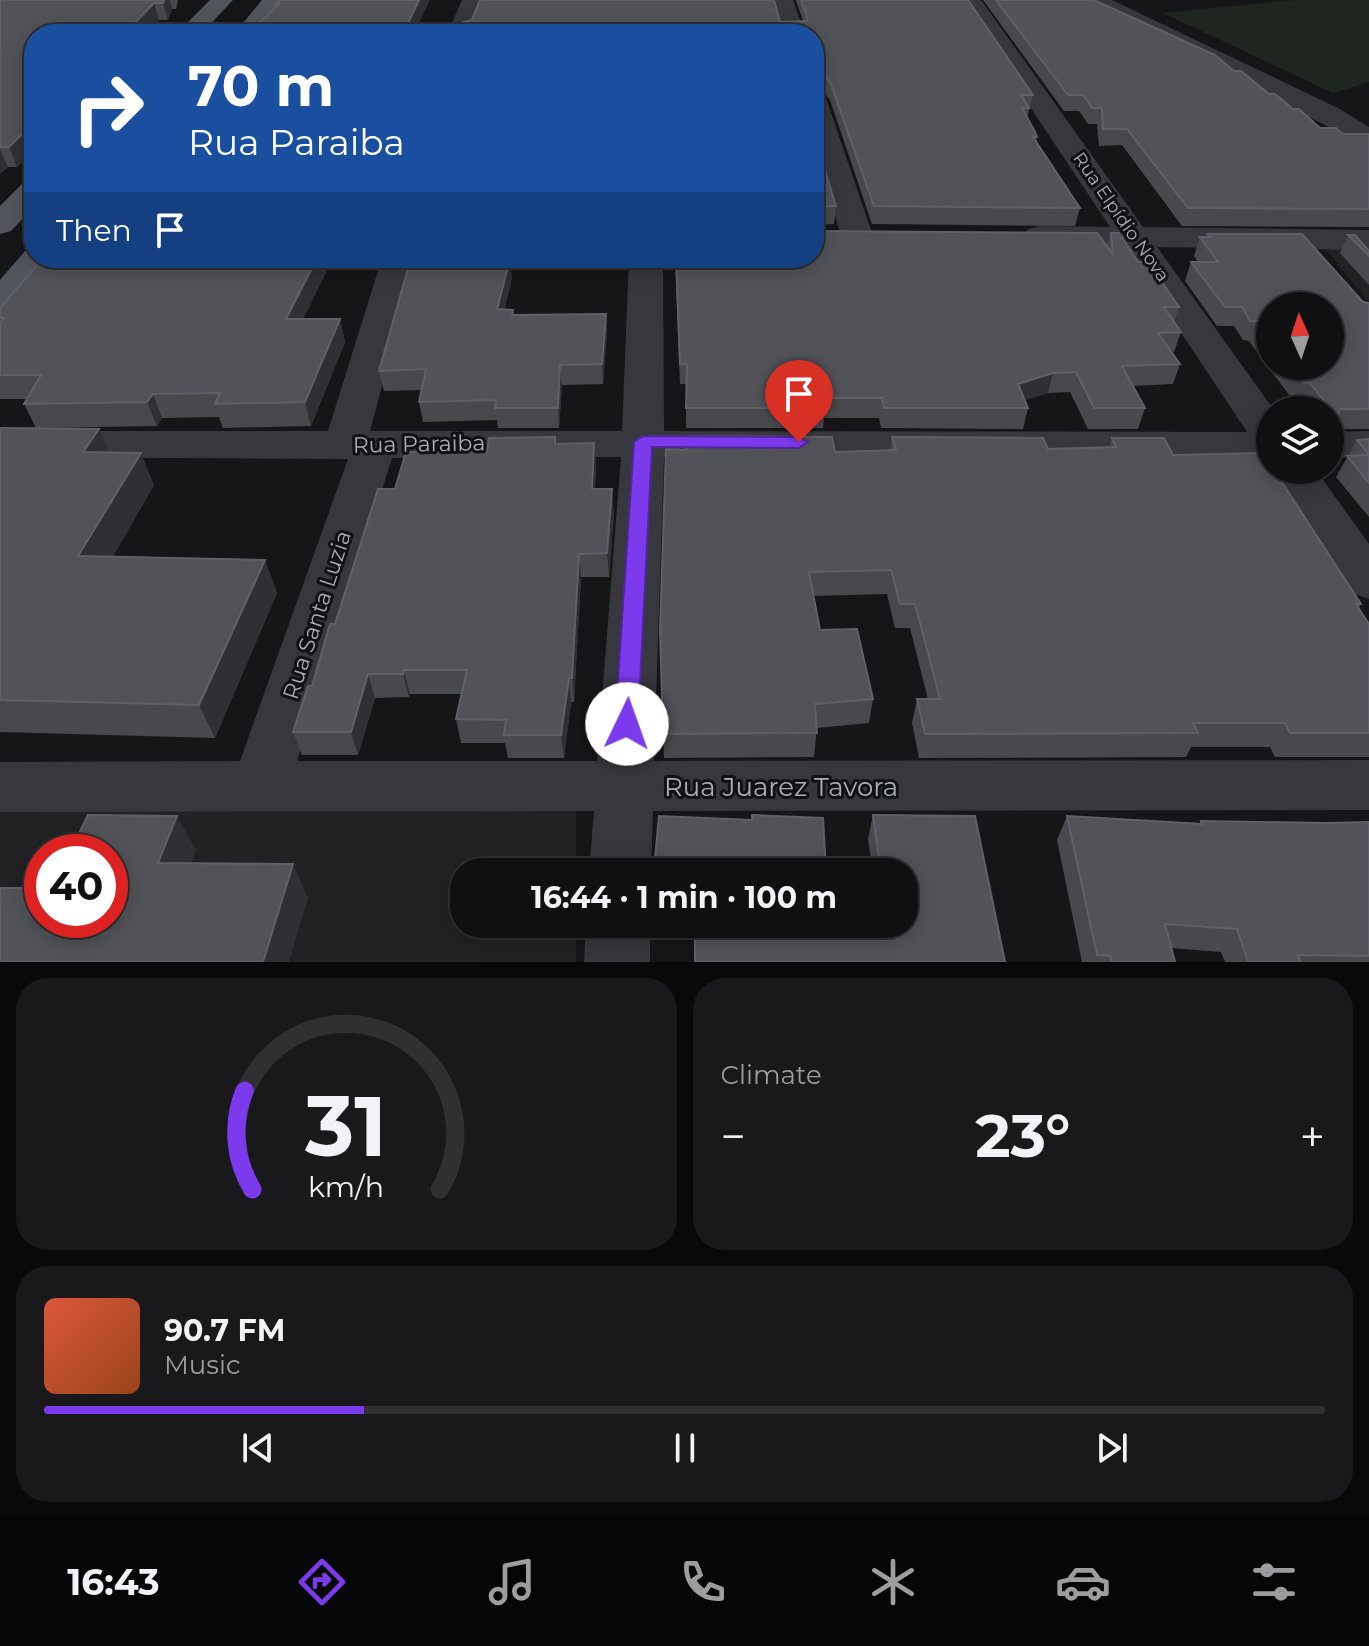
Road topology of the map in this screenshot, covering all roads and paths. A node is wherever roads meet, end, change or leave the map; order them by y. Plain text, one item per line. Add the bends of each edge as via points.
1 (222, 0) edge
2 (274, 0) edge
3 (473, 0) edge
4 (782, 0) edge
5 (970, 0) edge
6 (1095, 0) edge
7 (198, 24) edge
8 (254, 24) edge
9 (463, 24) edge
10 (790, 24) edge
11 (824, 136) edge
12 (1369, 139) edge
13 (24, 199) edge
14 (0, 224) edge
15 (858, 236) edge
16 (1135, 236) junction
17 (1012, 237) edge
18 (1305, 239) junction
19 (1369, 240) edge
20 (29, 268) edge
21 (397, 268) edge
22 (646, 268) edge
23 (1332, 270) edge
24 (0, 302) edge
25 (1256, 414) edge
26 (643, 442) junction
27 (0, 444) edge
28 (360, 444) junction
29 (1369, 444) edge
30 (1344, 445) edge
31 (1256, 446) edge
32 (1303, 484) edge
33 (1369, 581) edge
34 (1369, 785) edge
35 (0, 787) edge
36 (260, 787) junction
37 (623, 787) junction
38 (620, 858) edge
39 (618, 938) edge
40 (617, 962) edge

1 - 7 main road
2 - 8 main road
3 - 9 street
4 - 10 street
5 - 16 street, Rua Elpídio Nova
6 - 12 street
11 - 15 street
13 - 14 main road
16 - 17 street
16 - 18 street
16 - 25 street, Rua Elpídio Nova
18 - 19 street
18 - 23 street
20 - 24 main road
21 - 28 street, Rua Santa Luzia
22 - 26 street
26 - 28 street, Rua Paraiba
26 - 31 street, Rua Paraiba
26 - 37 street
27 - 28 street, Rua Paraiba
28 - 36 street, Rua Santa Luzia
29 - 30 street
32 - 33 street
34 - 37 street, Rua Juarez Tavora
35 - 36 street, Rua Juarez Tavora
36 - 37 street, Rua Juarez Tavora
37 - 38 street
39 - 40 street

